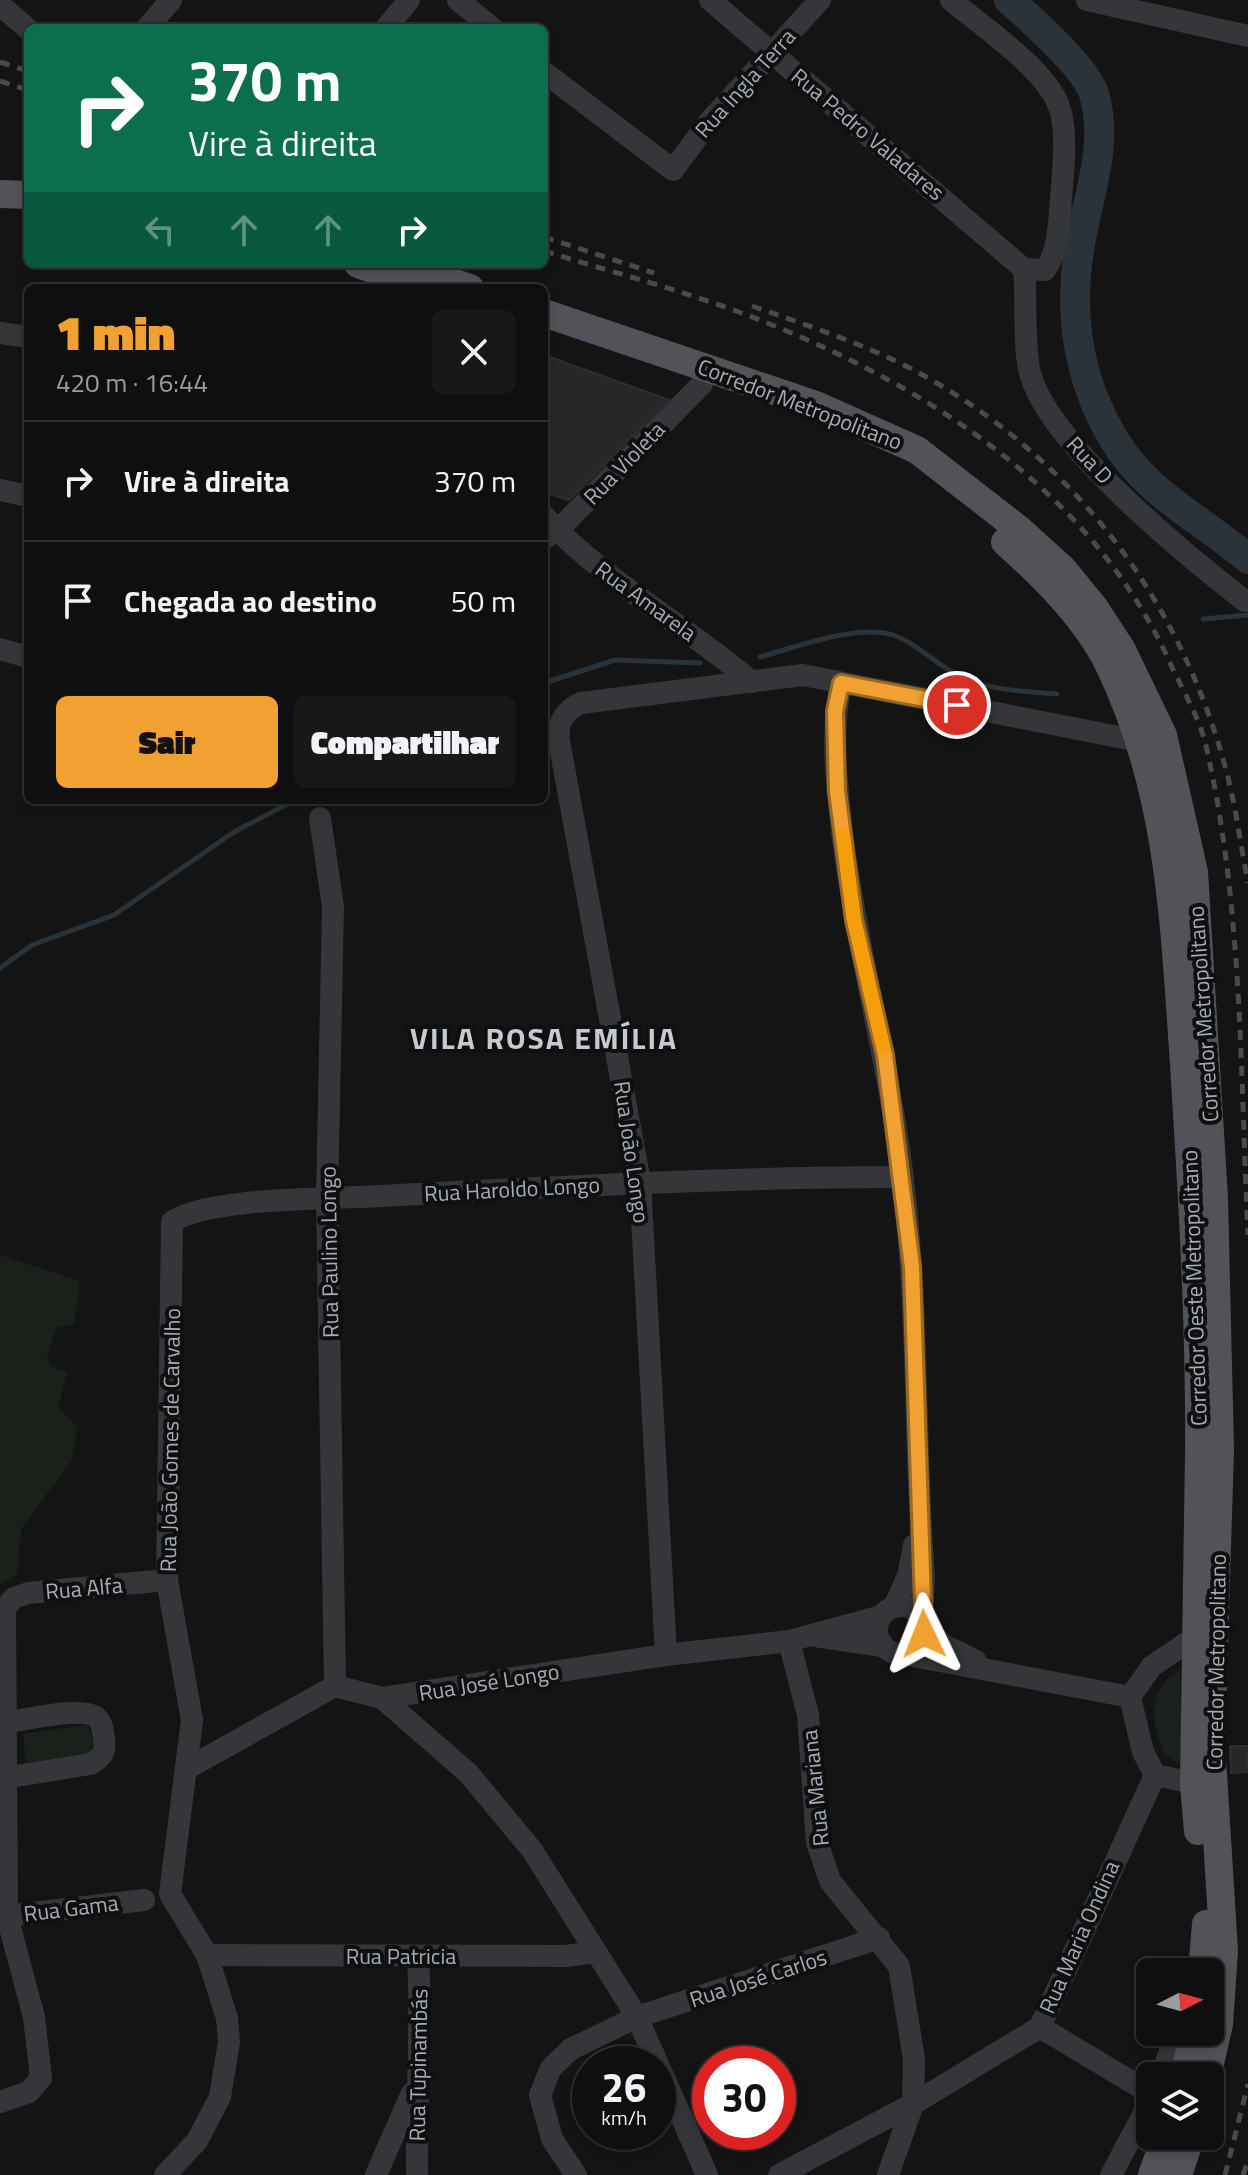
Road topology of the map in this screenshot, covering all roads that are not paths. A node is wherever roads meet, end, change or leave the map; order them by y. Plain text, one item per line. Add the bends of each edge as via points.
1 (171, 0) edge
2 (409, 0) edge
3 (458, 0) edge
4 (710, 0) edge
5 (820, 0) edge
6 (951, 0) edge
7 (1087, 0) edge
8 (0, 5) edge
9 (150, 24) edge
10 (389, 24) edge
11 (487, 24) edge
12 (24, 26) edge
13 (1248, 36) edge
14 (772, 52) junction
15 (548, 75) edge
16 (0, 181) edge
17 (24, 181) edge
18 (0, 194) edge
19 (24, 195) edge
20 (370, 268) edge
21 (411, 268) edge
22 (1024, 269) junction
23 (416, 284) edge
24 (458, 284) edge
25 (548, 314) edge
26 (548, 330) edge
27 (0, 333) edge
28 (24, 336) edge
29 (702, 384) junction
30 (0, 490) edge
31 (24, 495) edge
32 (549, 528) edge
33 (1245, 601) dead end
34 (0, 649) edge
35 (24, 656) edge
36 (752, 682) junction
37 (841, 683) junction
38 (1139, 741) junction
39 (320, 818) dead end
40 (1192, 862) junction
41 (903, 1177) junction
42 (640, 1182) junction
43 (327, 1199) junction
44 (172, 1222) joint
45 (919, 1521) junction
46 (167, 1580) junction
47 (888, 1612) junction
48 (923, 1623) junction
49 (1195, 1637) junction
50 (799, 1638) junction
51 (892, 1650) junction
52 (666, 1655) junction
53 (995, 1670) junction
54 (1215, 1676) junction
55 (335, 1686) junction
56 (1130, 1697) junction
57 (382, 1698) junction
58 (4, 1723) junction
59 (188, 1768) junction
60 (1155, 1775) junction
61 (4, 1778) junction
62 (1204, 1786) junction
63 (144, 1900) dead end
64 (3, 1912) edge
65 (879, 1938) junction
66 (594, 1952) junction
67 (207, 1955) junction
68 (418, 1956) junction
69 (1202, 1958) edge
70 (637, 2017) junction
71 (1040, 2027) junction
72 (1210, 2062) edge
73 (416, 2084) junction
74 (1136, 2085) edge
75 (0, 2102) edge
76 (913, 2104) junction
77 (1136, 2128) edge
78 (1161, 2150) edge
79 (1186, 2150) edge
80 (165, 2175) edge
81 (376, 2175) edge
82 (417, 2175) edge
83 (576, 2175) edge
84 (707, 2175) edge
85 (779, 2175) edge
86 (888, 2175) edge
87 (1111, 2175) edge
88 (1152, 2175) edge
89 (1178, 2175) edge

1 - 9 street
2 - 10 street
3 - 11 street
4 - 14 street, Rua Pedro Valadares
5 - 14 street, Rua Ingla Terra
6 - 22 street via 1032,69 1051,90 1061,113 1057,242 1045,270
7 - 13 street
8 - 12 street
14 - 15 street, Rua Ingla Terra via 673,170
14 - 22 street, Rua Pedro Valadares
16 - 17 main road
18 - 19 main road
20 - 23 main road
21 - 24 main road
22 - 33 street, Rua D via 1029,372 1047,412 1087,460
25 - 40 main road, Corredor Metropolitano via 702,364 889,435 928,458 1020,530 1063,569 1122,650 1163,735
26 - 29 main road, Corredor Oeste Metropolitano
27 - 28 street
29 - 32 street, Rua Violeta
29 - 38 main road, Corredor Oeste Metropolitano via 876,448 955,498 1029,565 1082,625 1108,663
30 - 31 street
32 - 36 street, Rua Amarela via 713,647
34 - 35 street
36 - 37 street via 803,675
36 - 42 street, Rua João Longo via 572,707 559,723
37 - 38 street
37 - 41 street via 835,711 837,791 854,920 885,1055
38 - 40 main road via 1154,750
38 - 49 main road, Corredor Oeste Metropolitano via 1162,819 1192,1196 1199,1451
39 - 43 street, Rua Paulino Longo via 333,907
40 - 54 main road, Corredor Metropolitano via 1214,1198 1220,1450
41 - 42 street, Rua Haroldo Longo
41 - 45 street via 912,1267
42 - 43 street, Rua Haroldo Longo
42 - 52 street, Rua João Longo
43 - 44 street, Rua Haroldo Longo via 198,1209
43 - 55 street, Rua Paulino Longo
44 - 46 street, Rua João Gomes de Carvalho
45 - 47 street via 908,1576
45 - 48 street
46 - 58 street, Rua Alfa via 14,1598 5,1608
46 - 59 street, Rua João Gomes de Carvalho via 192,1720
47 - 48 street, Rua José Longo via 910,1608
47 - 50 street, Rua José Longo
47 - 51 street via 877,1631
48 - 51 street via 917,1648
48 - 53 street, Rua José Longo via 944,1645
49 - 54 main road via 1205,1645
49 - 56 street via 1152,1666
49 - 62 main road, Corredor Oeste Metropolitano
50 - 51 street, Rua José Longo
50 - 52 street, Rua José Longo
50 - 65 street, Rua Mariana via 817,1842 830,1881
51 - 53 street, Rua José Longo
52 - 57 street, Rua José Longo
53 - 56 street, Rua José Longo
54 - 62 main road, Corredor Metropolitano
55 - 57 street, Rua José Longo
55 - 59 street
56 - 60 street via 1143,1752
57 - 66 street via 468,1773 532,1850
58 - 61 street
58 - 61 street via 80,1712 103,1726 105,1748 90,1764
59 - 67 street, Rua João Gomes de Carvalho via 170,1894
60 - 62 street
60 - 71 street, Rua Maria Ondina
61 - 64 street
62 - 69 main road, Corredor Oeste Metropolitano
62 - 72 main road, Corredor Metropolitano via 1224,1951 1219,2024
63 - 64 street, Rua Gama
64 - 75 street via 34,2017 41,2078 29,2092
65 - 70 street, Rua José Carlos
65 - 76 street, Rua Mariana via 899,1966 907,2004
66 - 68 street, Rua Patricia
66 - 70 street
67 - 68 street, Rua Patricia
67 - 80 street via 227,2018 227,2071 197,2141
68 - 73 street, Rua Tupinambás
70 - 83 street, Rua José Carlos via 571,2049 551,2068 540,2095 552,2139
70 - 84 street
71 - 74 street
71 - 76 street, Rua Maria Ondina
73 - 81 street
73 - 82 street, Rua Tupinambás
76 - 85 street, Rua Maria Ondina
76 - 86 street
77 - 87 street
78 - 88 main road
79 - 89 main road

